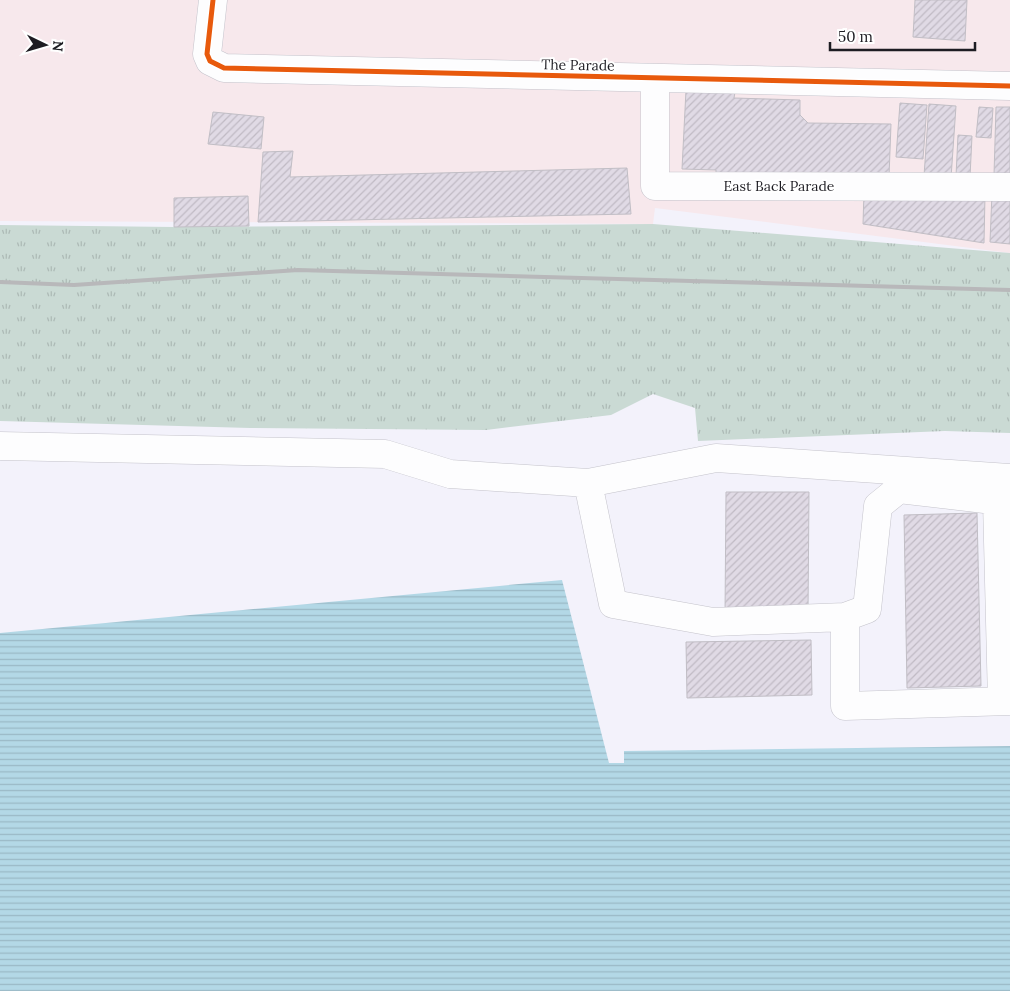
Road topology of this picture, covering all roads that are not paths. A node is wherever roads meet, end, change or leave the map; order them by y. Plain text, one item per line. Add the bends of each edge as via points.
1 (213, 0) edge
2 (655, 78) junction
3 (1010, 86) edge
4 (1010, 187) edge
5 (0, 446) edge
6 (588, 483) junction
7 (1006, 494) edge
8 (845, 617) junction
9 (1006, 701) edge

1 - 2 street, The Parade via 208,54 210,61 224,68
2 - 3 street, The Parade
2 - 4 street, East Back Parade via 656,186
5 - 6 street via 385,454 450,474
6 - 7 street via 716,458
6 - 8 street via 613,604 714,622
7 - 8 street via 899,489 878,506 867,609
7 - 9 street
8 - 9 street via 845,706

